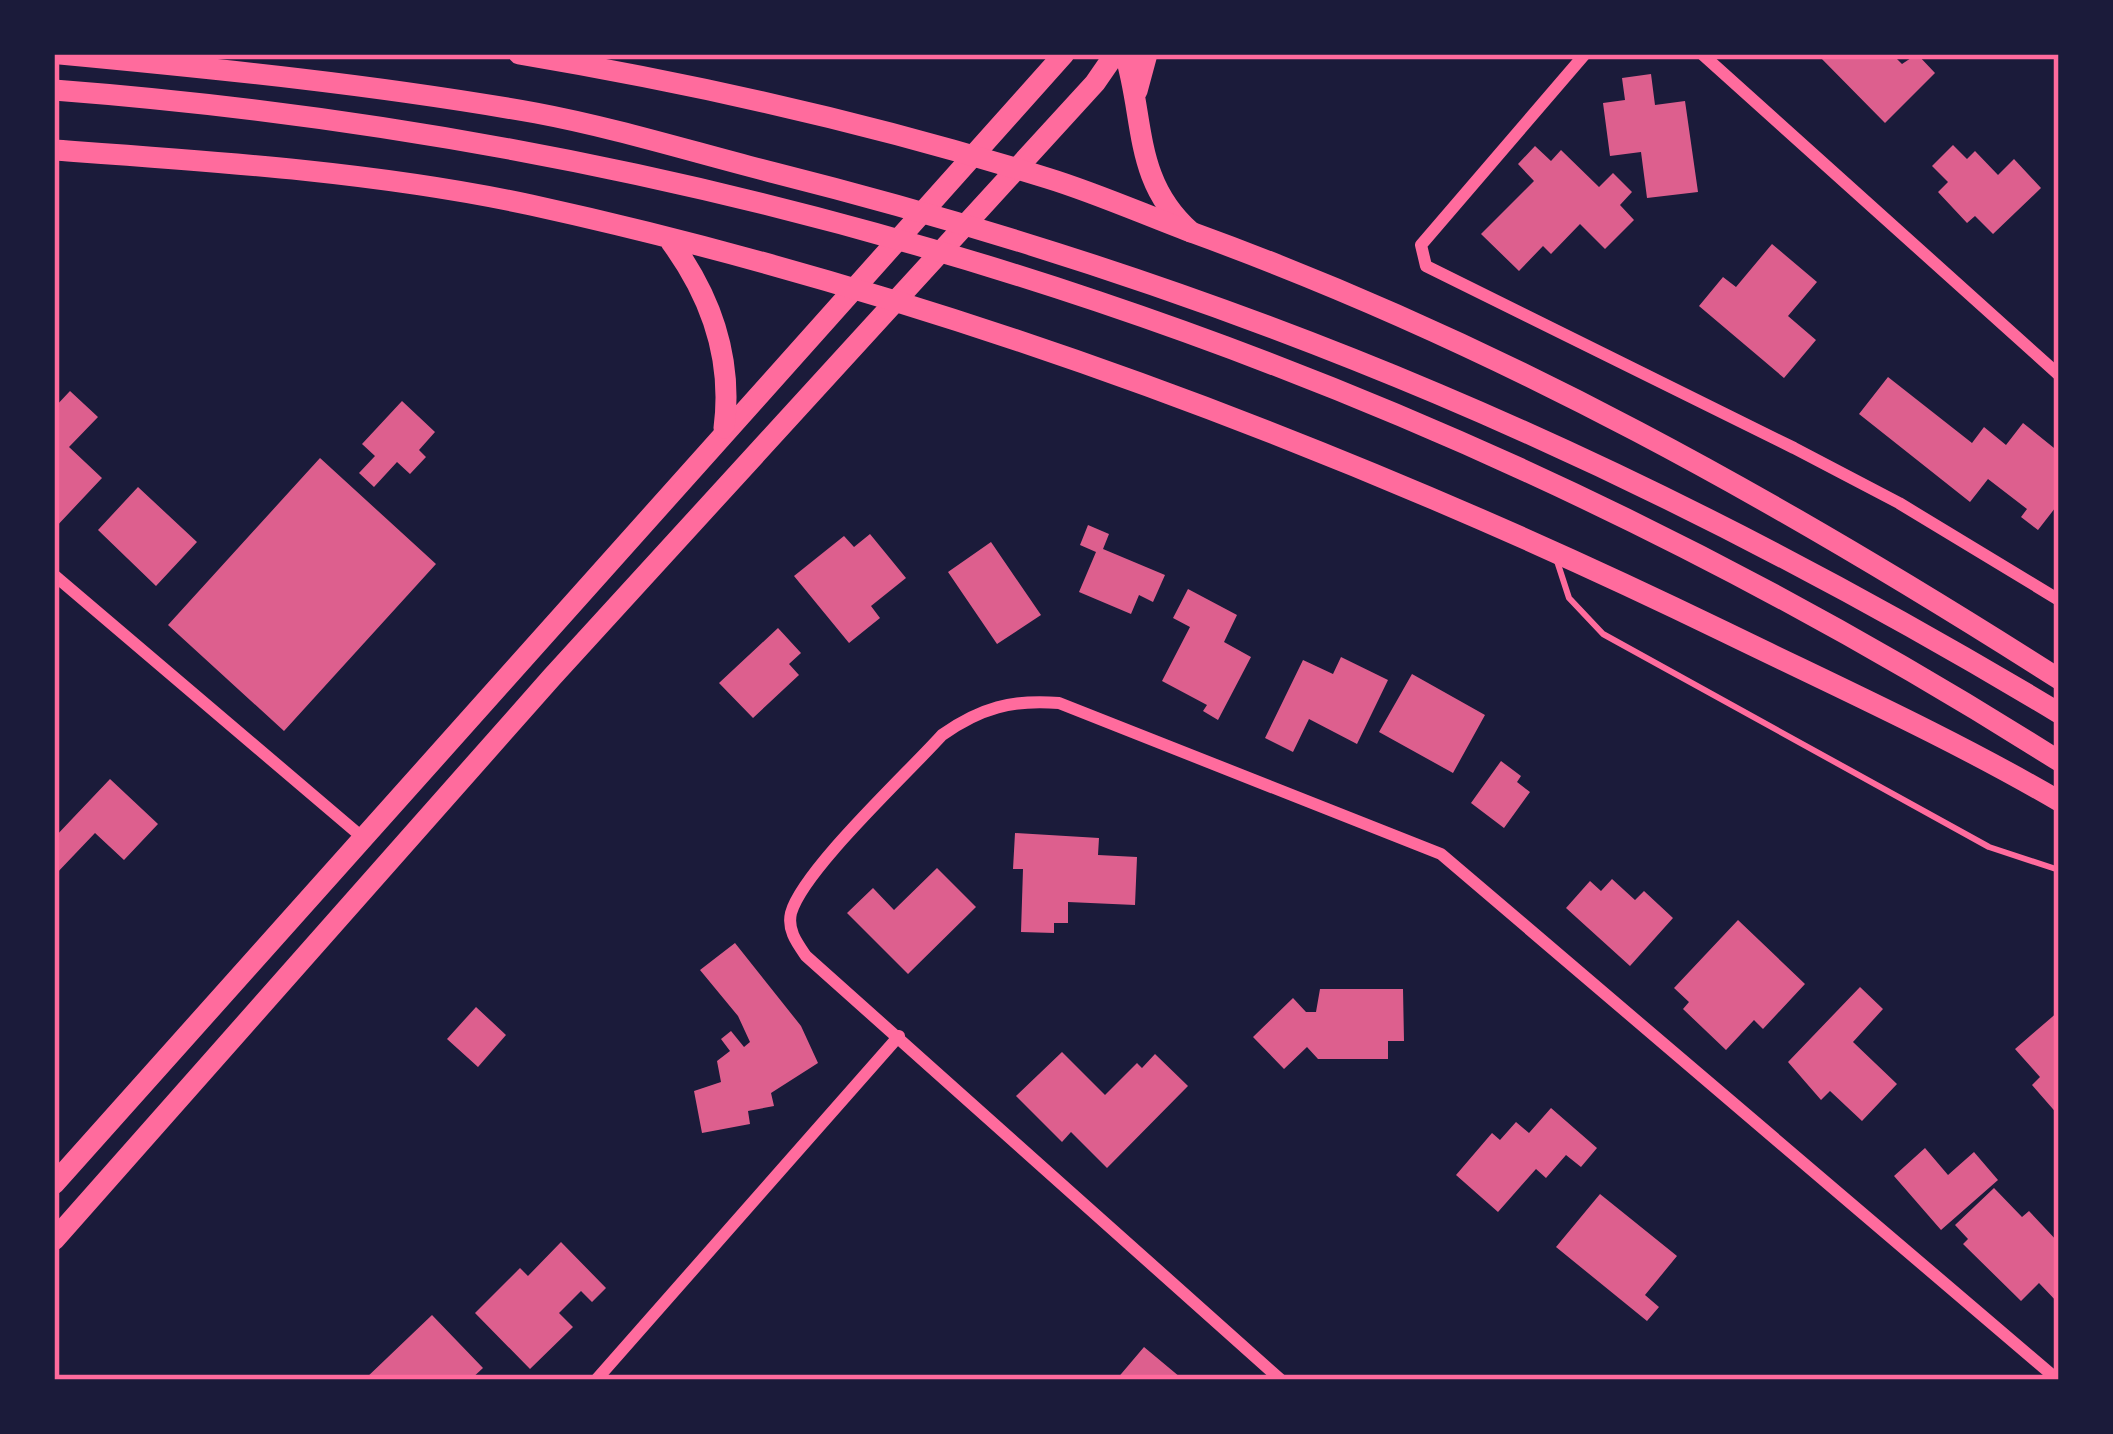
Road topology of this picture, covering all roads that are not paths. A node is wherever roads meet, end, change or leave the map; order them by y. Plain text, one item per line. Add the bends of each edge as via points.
1 (60, 54) edge
2 (518, 54) edge
3 (1064, 54) edge
4 (1114, 54) edge
5 (1125, 54) edge
6 (1147, 54) edge
7 (1585, 54) edge
8 (1702, 54) edge
9 (54, 90) edge
10 (1134, 110) junction
11 (54, 149) edge
12 (974, 156) junction
13 (1017, 169) junction
14 (1191, 232) junction
15 (671, 242) junction
16 (851, 291) junction
17 (894, 304) junction
18 (2059, 375) edge
19 (724, 428) junction
20 (1553, 549) junction
21 (54, 575) edge
22 (2059, 600) edge
23 (2059, 679) edge
24 (2059, 713) edge
25 (2059, 760) edge
26 (2059, 801) edge
27 (362, 837) junction
28 (2059, 870) edge
29 (899, 1036) junction
30 (54, 1184) edge
31 (54, 1240) edge
32 (596, 1380) edge
33 (1281, 1380) edge
34 (2058, 1380) edge

1 - 24 main road via 312,77 542,114 1107,266 1364,359 1613,470
2 - 12 main road via 733,95
3 - 12 main road
4 - 13 main road
5 - 10 main road
6 - 10 main road
7 - 22 street via 1421,245 1426,266 1899,503
8 - 18 street
9 - 25 main road via 444,136 671,178 1100,302 1354,395 1601,505 1841,630
10 - 14 main road via 1151,183
11 - 15 main road via 506,201
12 - 13 main road
12 - 16 main road
13 - 14 main road
13 - 17 main road
14 - 23 main road via 1353,295 1588,404 1880,565
15 - 16 main road
15 - 19 main road via 718,331
16 - 17 main road
16 - 19 main road
17 - 20 main road via 1160,388
17 - 31 main road
19 - 27 main road
20 - 26 main road
20 - 28 lane via 1569,598 1603,634 1989,847
21 - 27 street
27 - 30 main road
29 - 32 street
29 - 33 street
29 - 34 street via 806,956 790,926 792,910 812,877 942,736 993,706 1059,703 1441,854

